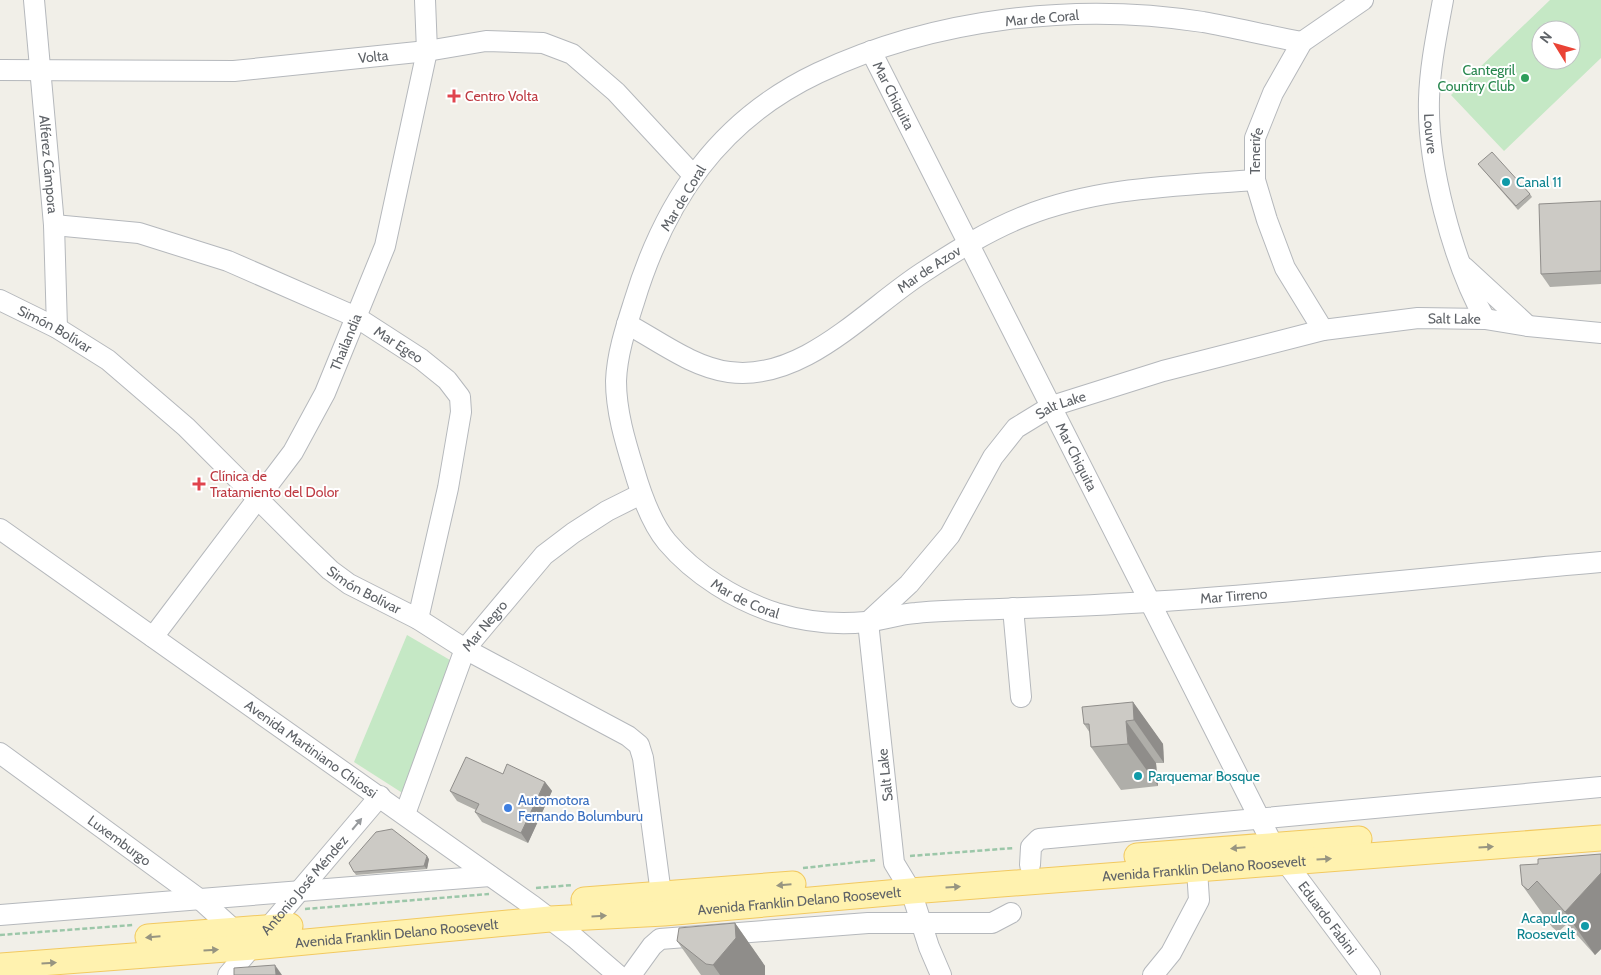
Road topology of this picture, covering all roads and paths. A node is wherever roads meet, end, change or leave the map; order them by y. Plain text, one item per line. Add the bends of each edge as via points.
1 (34, 0) edge
2 (425, 0) edge
3 (1364, 0) edge
4 (1443, 0) edge
5 (1077, 7) edge
6 (1302, 42) junction
7 (427, 51) junction
8 (871, 51) junction
9 (0, 70) edge
10 (39, 70) junction
11 (694, 175) junction
12 (1255, 180) junction
13 (54, 225) junction
14 (970, 244) junction
15 (1482, 295) junction
16 (0, 300) edge
17 (356, 317) junction
18 (1485, 319) junction
19 (627, 324) junction
20 (1528, 326) junction
21 (56, 328) junction
22 (1323, 330) junction
23 (1601, 333) edge
24 (1052, 406) junction
25 (641, 494) junction
26 (258, 500) junction
27 (0, 529) edge
28 (1601, 562) edge
29 (1151, 602) junction
30 (1013, 608) junction
31 (418, 618) junction
32 (868, 622) junction
33 (153, 637) junction
34 (464, 649) junction
35 (1021, 697) dead end
36 (0, 753) edge
37 (1601, 787) edge
38 (380, 796) junction
39 (405, 814) junction
40 (1259, 818) junction
41 (1601, 823) edge
42 (1601, 838) edge
43 (1279, 853) junction
44 (1197, 860) junction
45 (1030, 864) junction
46 (490, 876) junction
47 (907, 883) junction
48 (301, 892) junction
49 (660, 894) junction
50 (202, 901) junction
51 (542, 912) junction
52 (1011, 912) dead end
53 (0, 915) edge
54 (923, 922) junction
55 (268, 928) junction
56 (234, 930) junction
57 (252, 947) junction
58 (0, 949) edge
59 (0, 966) edge
60 (228, 975) edge
61 (618, 975) edge
62 (631, 975) edge
63 (941, 975) edge
64 (1153, 975) edge
65 (1370, 975) edge

1 - 10 street, Alférez Cámpora
2 - 7 street, Thailandia
3 - 6 street, Tenerife
4 - 15 street, Louvre via 1432,62 1430,137 1440,196 1462,266
5 - 6 street, Mar de Coral via 1201,22
5 - 8 street, Mar de Coral via 935,32
6 - 12 street, Tenerife via 1273,93 1255,138
7 - 10 street, Volta via 234,71
7 - 11 street, Volta via 486,40 543,43 572,54 616,92
7 - 17 street, Thailandia via 384,246
8 - 11 street, Mar de Coral via 815,75 765,105 728,134
8 - 14 street, Mar Chiquita
9 - 10 street, Volta
10 - 13 street, Alférez Cámpora
11 - 19 street, Mar de Coral via 667,217
12 - 14 street, Mar de Azov via 1136,189 1081,198 1024,217
12 - 22 street, Tenerife via 1266,220 1286,268
13 - 17 street, Mar Egeo via 139,233 175,243 228,261
13 - 21 street, Alférez Cámpora
14 - 19 street, Mar de Azov via 922,273 839,336 768,371 730,372 703,366
14 - 24 street, Mar Chiquita
15 - 18 street, Louvre
15 - 20 street, Louvre
16 - 21 street, Simón Bolívar
17 - 26 street, Thailandia via 324,393 293,452
17 - 31 street, Mar Egeo via 421,359 447,380 460,397 461,412 448,488
18 - 20 street, Salt Lake
18 - 22 street, Salt Lake via 1418,318
19 - 25 street, Mar de Coral via 616,380 625,441
20 - 23 street, Salt Lake
21 - 26 street, Simón Bolívar via 108,360 146,392 186,427
22 - 24 street, Salt Lake via 1163,371
24 - 29 street, Mar Chiquita
24 - 32 street, Salt Lake via 1016,428 993,457 950,535 910,584
25 - 32 street, Mar de Coral via 665,540 701,574 744,601 822,624
25 - 34 street, Mar Negro via 607,511 544,555
26 - 31 street, Simón Bolívar via 330,570 373,597
26 - 33 street, Thailandia
27 - 33 street, Avenida Martiniano Chiossi
28 - 29 street, Mar Tirreno
29 - 30 street, Mar Tirreno
29 - 40 street, Mar Chiquita
30 - 32 street, Mar Tirreno via 912,613
30 - 35 street
31 - 34 street, Simón Bolívar
32 - 47 street, Salt Lake via 894,863
33 - 38 street, Avenida Martiniano Chiossi
34 - 39 street, Mar Negro
34 - 49 street, Simón Bolívar via 628,736 639,745 644,758
36 - 50 street, Luxemburgo
37 - 40 street
38 - 39 street, Avenida Martiniano Chiossi
48 -> 38 street, Antonio José Méndez
39 - 46 street, Avenida Martiniano Chiossi
40 - 43 street, Mar Chiquita
40 - 45 street via 1039,839 1031,846
41 - 43 main road, Avenida Franklin Delano Roosevelt
43 -> 42 main road, Avenida Franklin Delano Roosevelt
43 - 44 main road, Avenida Franklin Delano Roosevelt
43 - 65 street, Eduardo Fabini
44 - 45 main road, Avenida Franklin Delano Roosevelt
47 -> 44 main road, Avenida Franklin Delano Roosevelt
44 - 64 street via 1198,900 1171,953
45 - 47 main road, Avenida Franklin Delano Roosevelt
46 - 48 street
46 - 51 street, Avenida Martiniano Chiossi
47 -> 49 main road, Avenida Franklin Delano Roosevelt
51 -> 47 main road, Avenida Franklin Delano Roosevelt via 664,912
47 - 54 street, Salt Lake
48 - 50 street
48 - 55 street, Antonio José Méndez
49 - 51 main road, Avenida Franklin Delano Roosevelt
50 - 53 street
50 - 56 street, Luxemburgo
51 - 55 main road, Avenida Franklin Delano Roosevelt
51 - 57 main road, Avenida Franklin Delano Roosevelt
51 - 61 street, Avenida Martiniano Chiossi
52 - 54 street via 992,923
54 - 62 street via 868,923 660,939
54 - 63 street, Salt Lake
55 - 56 main road, Avenida Franklin Delano Roosevelt
55 - 57 street, Antonio José Méndez
56 -> 58 main road, Avenida Franklin Delano Roosevelt
59 -> 57 main road, Avenida Franklin Delano Roosevelt
57 - 60 street, Antonio José Méndez

